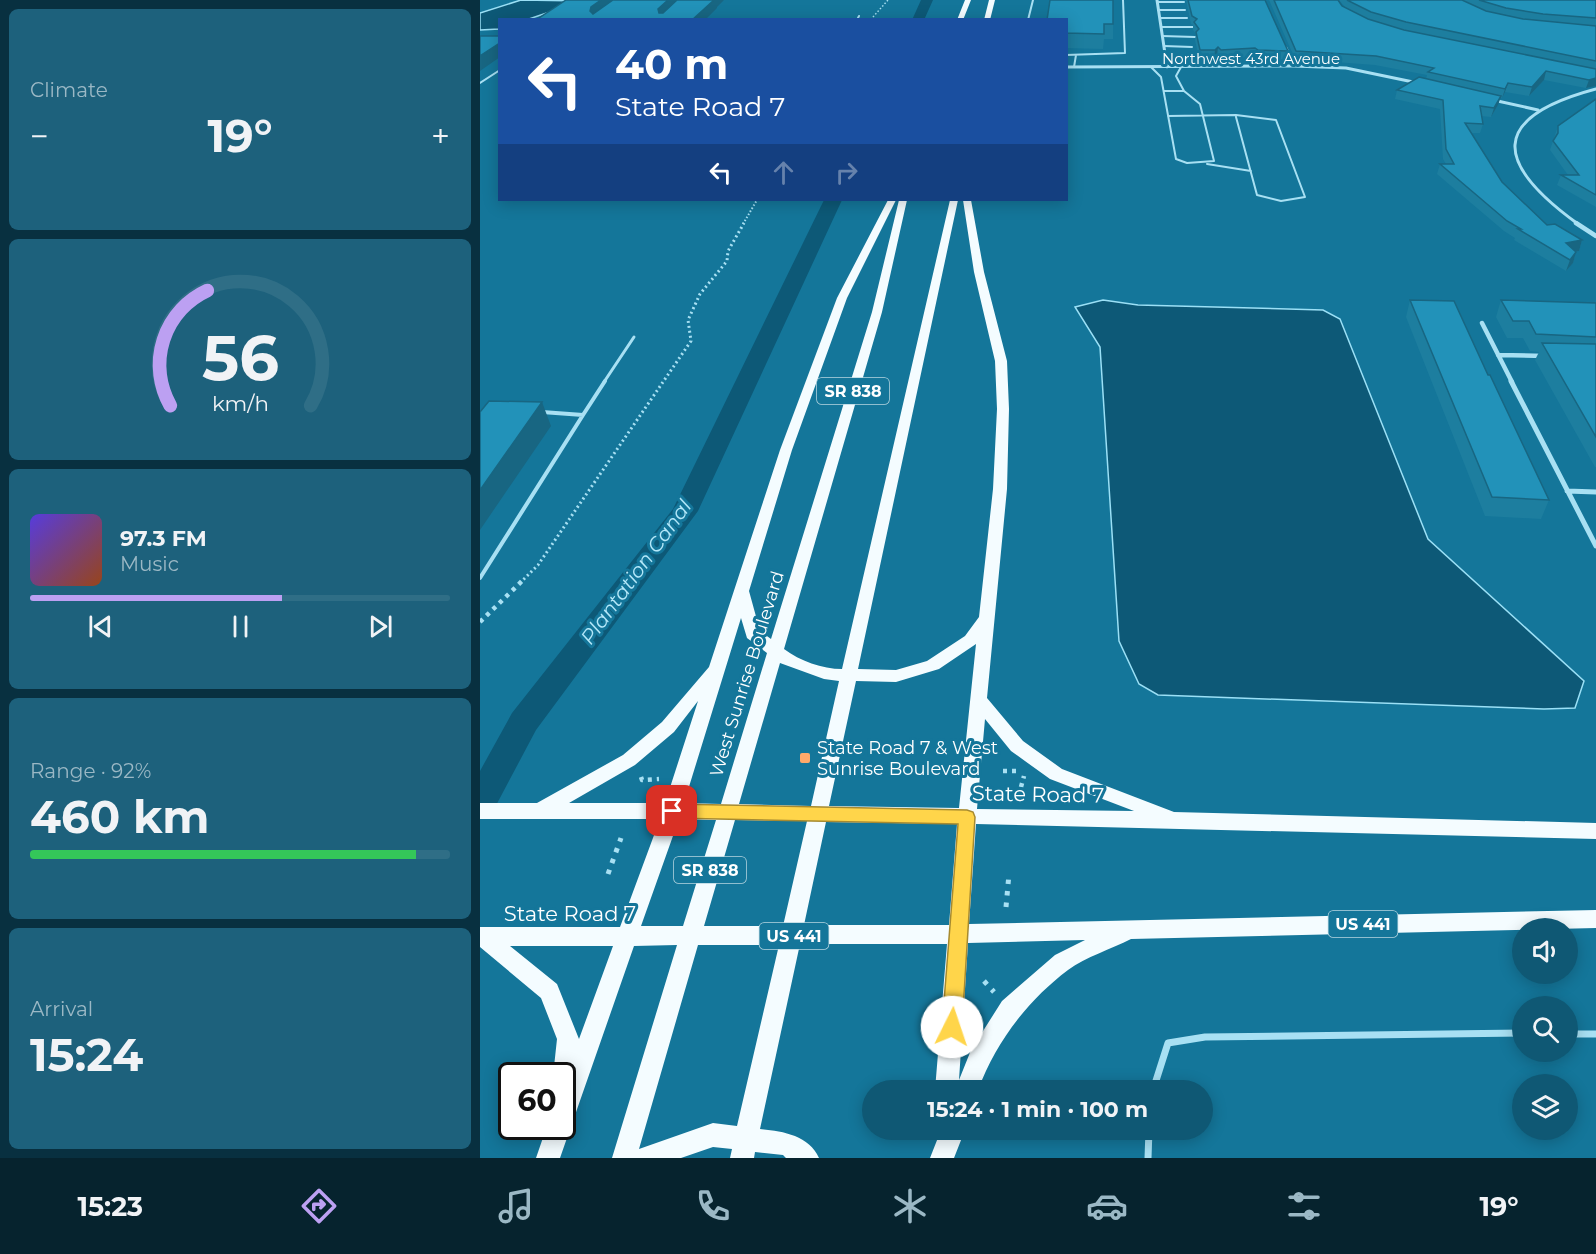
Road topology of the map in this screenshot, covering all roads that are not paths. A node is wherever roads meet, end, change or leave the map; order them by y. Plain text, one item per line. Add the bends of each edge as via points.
1 (968, 0) edge
2 (992, 0) edge
3 (1033, 0) edge
4 (1123, 0) edge
5 (1157, 1) edge
6 (1184, 2) dead end
7 (1158, 10) junction
8 (1185, 10) dead end
9 (961, 18) edge
10 (988, 18) edge
11 (1028, 18) edge
12 (1160, 18) junction
13 (1187, 18) edge
14 (1161, 27) junction
15 (1193, 27) edge
16 (1162, 36) junction
17 (1195, 37) edge
18 (1284, 44) edge
19 (1164, 46) junction
20 (1192, 47) dead end
21 (1068, 55) edge
22 (1076, 55) junction
23 (1165, 56) junction
24 (1194, 56) dead end
25 (1217, 59) edge
26 (1254, 60) edge
27 (1294, 66) junction
28 (1181, 67) junction
29 (1218, 67) junction
30 (1255, 67) junction
31 (1068, 68) edge
32 (1074, 68) junction
33 (1151, 68) junction
34 (1167, 68) junction
35 (498, 71) edge
36 (480, 84) edge
37 (1428, 86) edge
38 (1596, 89) edge
39 (1164, 91) junction
40 (1184, 91) junction
41 (1483, 98) edge
42 (1538, 110) junction
43 (1168, 116) junction
44 (1203, 117) junction
45 (1236, 117) junction
46 (1204, 164) junction
47 (1251, 171) junction
48 (891, 201) edge
49 (903, 201) edge
50 (954, 201) edge
51 (967, 201) edge
52 (1596, 236) edge
53 (1482, 323) dead end
54 (634, 337) dead end
55 (1498, 355) junction
56 (1548, 356) edge
57 (537, 412) edge
58 (583, 415) junction
59 (1567, 491) junction
60 (1596, 492) edge
61 (1596, 546) edge
62 (480, 578) edge
63 (741, 589) junction
64 (987, 618) junction
65 (716, 666) junction
66 (979, 699) junction
67 (480, 811) edge
68 (672, 811) junction
69 (539, 812) junction
70 (967, 817) junction
71 (1178, 820) junction
72 (1596, 831) edge
73 (1596, 919) edge
74 (1131, 929) junction
75 (959, 934) junction
76 (482, 937) edge
77 (629, 937) junction
78 (1512, 1033) edge
79 (1578, 1034) edge
80 (1596, 1034) edge
81 (566, 1062) edge
82 (576, 1080) edge
83 (948, 1080) edge
84 (971, 1080) edge
85 (1154, 1080) edge
86 (554, 1140) edge
87 (943, 1140) edge
88 (949, 1140) edge
89 (1149, 1140) edge
90 (548, 1158) edge
91 (624, 1158) edge
92 (647, 1158) edge
93 (742, 1158) edge
94 (807, 1158) edge
95 (942, 1158) edge
96 (1148, 1158) edge

1 - 9 main road
2 - 10 main road
3 - 11 lane
4 - 22 lane via 1125,54
5 - 6 lane
5 - 7 street
7 - 8 lane
7 - 12 street
12 - 13 lane
12 - 14 street
14 - 15 lane
14 - 16 street
16 - 17 lane
16 - 19 street
18 - 27 street
19 - 20 lane
19 - 23 street
21 - 22 lane
22 - 32 lane
23 - 24 lane
23 - 34 street
25 - 29 lane
26 - 30 lane
27 - 30 street, Northwest 43rd Avenue
27 - 37 street, Northwest 43rd Avenue via 1346,68
28 - 29 street, Northwest 43rd Avenue
28 - 34 street, Northwest 43rd Avenue
28 - 40 lane via 1176,76
29 - 30 street, Northwest 43rd Avenue
31 - 32 street, Northwest 43rd Avenue
32 - 33 street, Northwest 43rd Avenue
33 - 34 street, Northwest 43rd Avenue
33 - 39 lane via 1161,77
35 - 36 lane
38 - 42 street
39 - 40 lane
39 - 43 lane
40 - 44 lane via 1200,104
41 - 42 street
42 - 52 street via 1522,125 1514,142 1516,161 1545,200
43 - 44 lane
43 - 46 lane via 1176,159
44 - 45 lane
44 - 46 lane via 1214,161
45 - 47 lane
45 - 47 lane via 1276,120 1305,197 1280,200 1257,195
46 - 47 lane
48 - 63 main road via 842,298 786,450
49 - 91 main road, West Sunrise Boulevard / SR 838 via 877,312
50 - 93 main road, SR 838
51 - 64 main road via 1000,361 1003,409 1000,489
53 - 55 street
54 - 58 lane
55 - 56 street
55 - 59 street
57 - 58 lane
58 - 62 lane
59 - 60 street
59 - 61 street
63 - 64 main road via 753,634 789,661 830,675 896,676 933,665 971,640
63 - 65 main road
64 - 66 main road
65 - 68 main road
65 - 69 main road via 668,727 629,760
66 - 70 main road
66 - 71 main road via 1017,746 1056,774
67 - 69 main road, State Road 7
68 - 69 main road, State Road 7
68 - 70 main road, State Road 7
68 - 77 main road
70 - 71 main road, State Road 7
70 - 75 main road
71 - 72 main road, State Road 7
73 - 74 main road, State Road 7 / US 441
74 - 75 main road, State Road 7 / US 441
74 - 84 main road via 1062,962 1010,1010 979,1058
75 - 77 main road, State Road 7 / US 441
75 - 83 main road
76 - 77 main road, State Road 7 / US 441
76 - 81 main road via 549,991 568,1039
77 - 82 main road
78 - 85 lane via 1205,1037 1168,1043
79 - 80 lane
86 - 90 main road
87 - 95 main road
88 - 95 main road
89 - 96 lane
92 - 94 main road via 713,1135 787,1144

